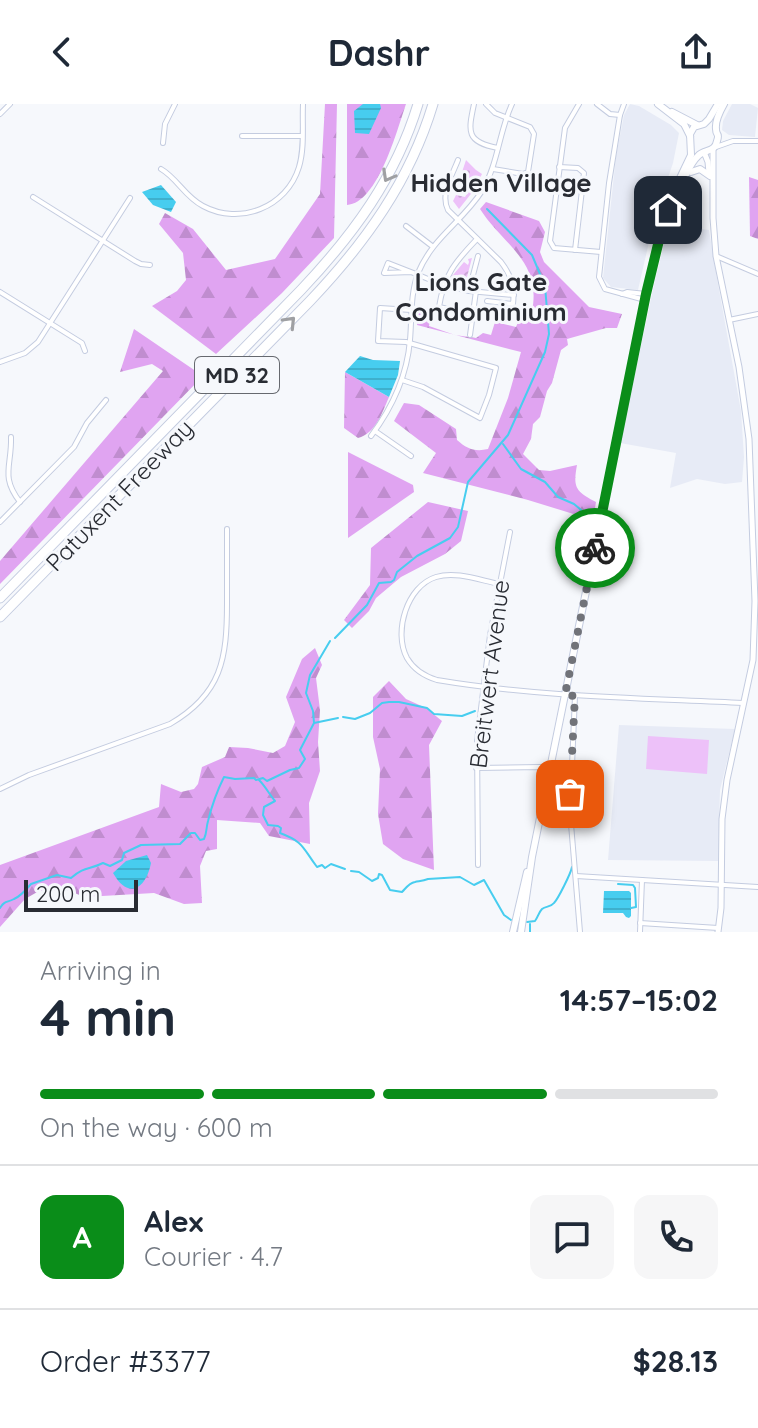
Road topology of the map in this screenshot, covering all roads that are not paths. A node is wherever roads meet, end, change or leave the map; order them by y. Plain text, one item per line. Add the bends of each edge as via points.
1 (10, 104) edge
2 (175, 104) edge
3 (303, 104) edge
4 (418, 104) edge
5 (433, 104) edge
6 (474, 104) edge
7 (486, 104) edge
8 (512, 104) edge
9 (579, 104) edge
10 (597, 104) edge
11 (624, 104) edge
12 (721, 104) edge
13 (662, 106) edge
14 (0, 114) edge
15 (620, 115) junction
16 (506, 117) junction
17 (701, 124) junction
18 (716, 131) junction
19 (242, 136) dead end
20 (302, 136) junction
21 (690, 136) junction
22 (733, 141) junction
23 (758, 141) edge
24 (163, 143) dead end
25 (692, 144) junction
26 (498, 148) junction
27 (713, 148) junction
28 (703, 152) junction
29 (458, 160) dead end
30 (559, 167) junction
31 (161, 169) dead end
32 (492, 169) junction
33 (688, 174) junction
34 (710, 176) junction
35 (674, 195) junction
36 (33, 197) dead end
37 (130, 198) dead end
38 (713, 218) junction
39 (457, 220) junction
40 (406, 226) dead end
41 (477, 239) junction
42 (103, 241) junction
43 (432, 246) junction
44 (575, 250) junction
45 (601, 252) junction
46 (478, 256) dead end
47 (716, 256) junction
48 (150, 265) dead end
49 (411, 272) junction
50 (758, 274) edge
51 (417, 276) junction
52 (443, 285) junction
53 (476, 291) junction
54 (0, 292) edge
55 (514, 295) junction
56 (645, 297) junction
57 (487, 301) dead end
58 (411, 310) junction
59 (472, 314) junction
60 (758, 314) edge
61 (729, 320) junction
62 (51, 324) junction
63 (470, 335) dead end
64 (410, 343) junction
65 (85, 351) dead end
66 (0, 362) edge
67 (402, 380) junction
68 (106, 400) dead end
69 (11, 437) dead end
70 (411, 456) dead end
71 (20, 502) junction
72 (0, 522) edge
73 (227, 529) dead end
74 (510, 532) dead end
75 (755, 537) edge
76 (499, 584) junction
77 (756, 597) edge
78 (0, 598) edge
79 (0, 617) edge
80 (755, 660) edge
81 (483, 686) junction
82 (565, 695) junction
83 (575, 696) junction
84 (743, 703) junction
85 (476, 768) junction
86 (550, 768) junction
87 (571, 771) junction
88 (0, 789) edge
89 (532, 857) junction
90 (478, 865) dead end
91 (576, 876) junction
92 (642, 880) junction
93 (721, 885) junction
94 (758, 887) edge
95 (640, 923) junction
96 (718, 930) edge
97 (513, 932) edge
98 (521, 932) edge
99 (580, 932) edge
100 (640, 932) edge

1 - 14 street
2 - 24 street
3 - 20 street
4 -> 78 highway, Patuxent Freeway / MD 32 via 386,182 340,248
79 -> 5 highway, Patuxent Freeway / MD 32 via 349,258 397,189
6 - 26 street via 470,132 478,142
7 - 16 street
8 - 16 street
9 - 30 street via 565,128
10 - 15 street
11 - 15 street
12 - 17 main road
12 - 18 main road
13 - 17 main road
13 - 21 main road
15 - 45 street
16 - 26 street
16 - 32 street via 533,130 530,168 523,174
17 - 18 main road
17 - 21 main road
18 - 22 street
18 - 27 main road
19 - 20 street
20 - 31 street via 292,185 256,211 225,214 204,207
21 - 25 main road
22 - 23 street
22 - 27 street
25 - 28 main road
25 - 35 main road
26 - 32 street
27 - 28 main road
27 - 38 street
28 - 33 main road
28 - 34 street
29 - 39 street via 444,197
30 - 44 street via 550,241 554,248
30 - 44 street via 584,173
32 - 39 street
33 - 34 main road via 700,169
33 - 35 main road
34 - 38 street
35 - 56 main road
36 - 42 street
37 - 42 street
38 - 47 street
39 - 41 street
39 - 43 street
40 - 43 street
41 - 52 street
41 - 55 street via 506,269
42 - 48 street
42 - 62 street
43 - 51 street
44 - 45 street
45 - 56 street via 599,277 605,289
46 - 53 street via 472,279
47 - 50 street
47 - 61 street
49 - 49 street via 406,273 384,273 388,263
49 - 51 street
51 - 52 street
51 - 58 street
52 - 53 street
52 - 59 street via 439,307
53 - 55 street
53 - 59 street
54 - 62 street
55 - 57 street via 513,304
56 - 82 main road
58 - 64 street
58 - 64 street via 380,308 378,341
59 - 63 street
60 - 61 street
61 - 75 street via 745,404
62 - 65 street via 82,343
62 - 66 street via 32,348
64 - 67 street
64 - 67 street via 496,368 480,418
67 - 70 street via 373,434
68 - 71 street via 74,447
69 - 71 street via 5,477
71 - 72 street
73 - 88 street via 226,647 205,697 170,724
74 - 76 street, Breitwert Avenue
75 - 77 street
76 - 81 street, Breitwert Avenue
76 - 81 street via 438,577 417,589 405,615 404,650 416,670 437,680
77 - 80 street
80 - 84 street
81 - 82 street
81 - 85 street, Breitwert Avenue
82 - 83 street
82 - 86 main road
83 - 84 street
83 - 87 street
84 - 93 street via 722,819
85 - 86 street
85 - 90 street, Breitwert Avenue
86 - 87 street
86 - 89 main road
87 - 91 street
89 - 97 main road
89 - 98 main road
91 - 92 street
91 - 99 street
92 - 93 street
92 - 95 street
93 - 94 street
93 - 96 street
95 - 96 street
95 - 100 street

